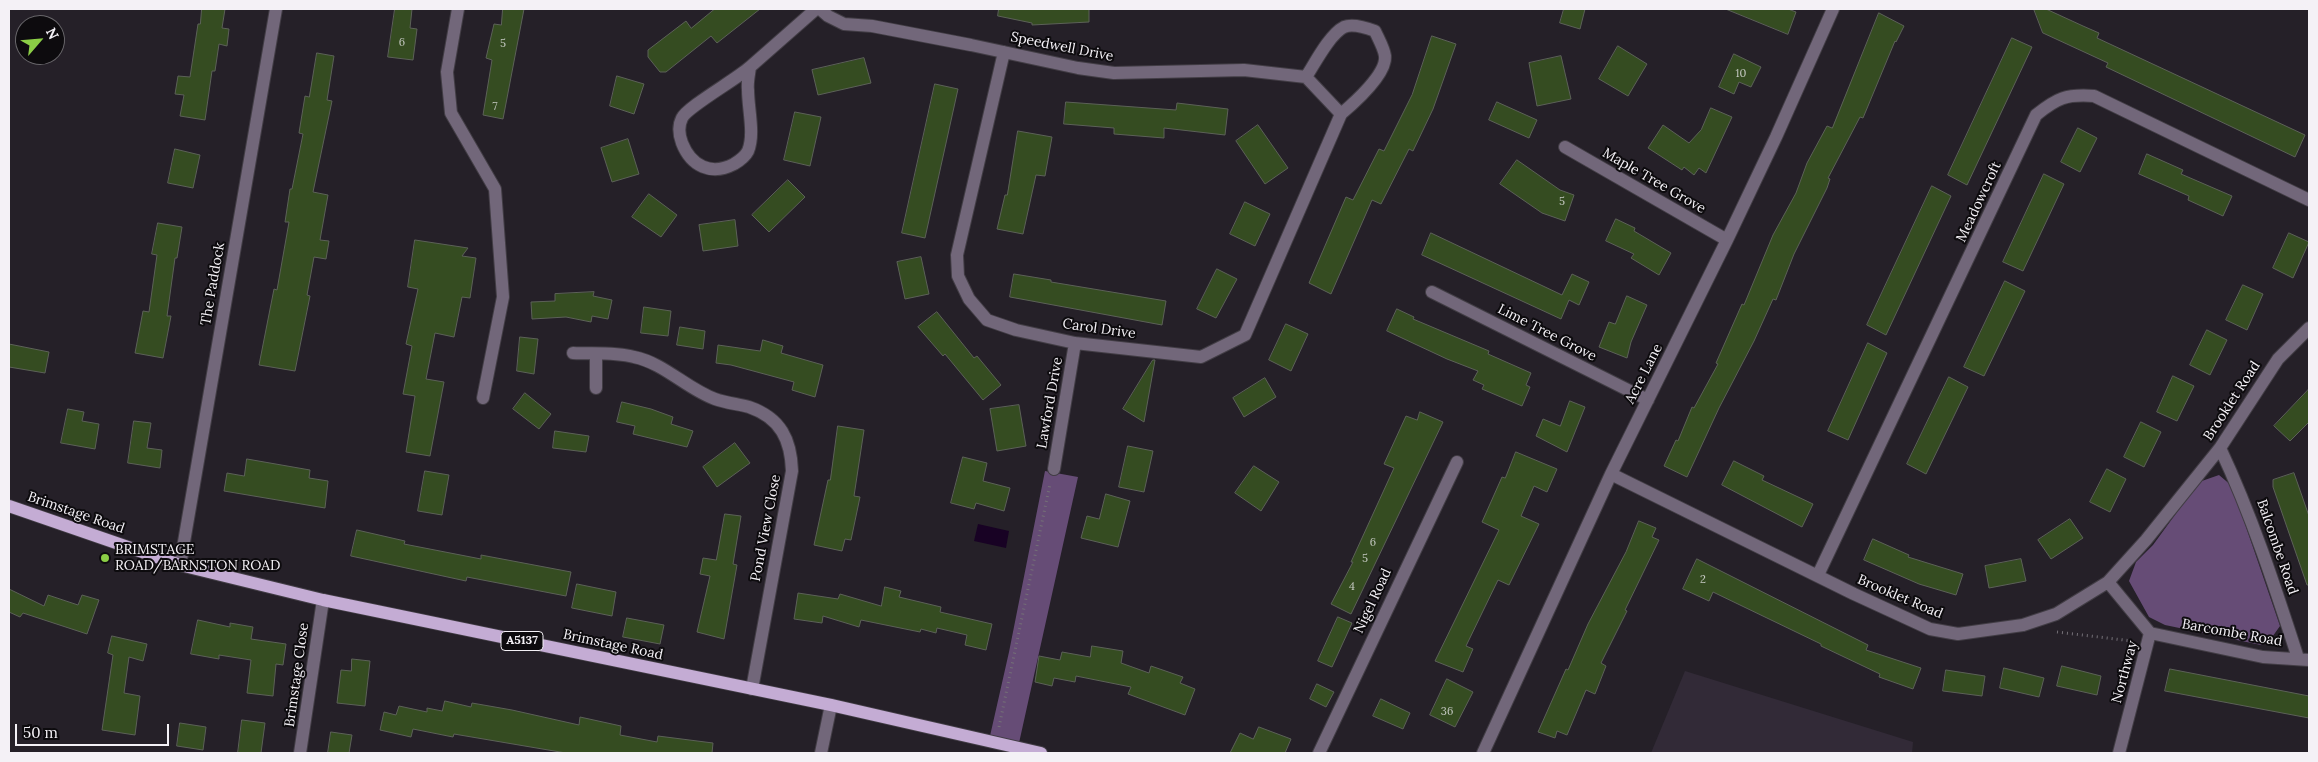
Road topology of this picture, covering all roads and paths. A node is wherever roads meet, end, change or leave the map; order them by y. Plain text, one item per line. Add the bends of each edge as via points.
1 (276, 9) edge
2 (458, 9) edge
3 (816, 9) edge
4 (820, 9) edge
5 (1833, 9) edge
6 (1004, 52) junction
7 (750, 67) junction
8 (1306, 77) junction
9 (1341, 114) junction
10 (1565, 147) dead end
11 (2309, 200) edge
12 (1728, 240) junction
13 (1432, 292) dead end
14 (2309, 328) edge
15 (1075, 343) junction
16 (573, 353) dead end
17 (596, 354) junction
18 (596, 388) dead end
19 (483, 398) dead end
20 (1648, 400) junction
21 (2220, 448) junction
22 (1457, 462) dead end
23 (1054, 469) joint
24 (1611, 474) junction
25 (9, 506) edge
26 (180, 565) junction
27 (1818, 575) junction
28 (2108, 582) junction
29 (323, 600) junction
30 (2053, 631) dead end
31 (2149, 638) junction
32 (2304, 659) edge
33 (752, 689) junction
34 (831, 705) junction
35 (996, 743) junction
36 (1487, 752) edge
37 (300, 753) edge
38 (821, 753) edge
39 (1041, 753) edge
40 (1319, 753) edge
41 (2119, 753) edge

1 - 26 street, The Paddock
2 - 19 street via 447,72 451,113 495,189 503,297
3 - 7 street
4 - 6 street, Speedwell Drive via 844,24 872,26
5 - 12 street, Acre Lane
6 - 8 street, Speedwell Drive via 1114,73 1244,70
6 - 15 street, Carol Drive via 957,255 958,276 969,299 987,320
7 - 7 street via 682,116 679,134 687,155 698,166 712,170 727,167 747,152
8 - 9 street
8 - 9 street via 1333,36 1345,26 1362,26 1375,31 1385,57 1380,74
9 - 15 street, Carol Drive via 1245,335 1201,357
10 - 12 street, Maple Tree Grove
11 - 27 street, Meadowcroft via 2094,96 2073,94 2053,101 2036,116
12 - 20 street, Acre Lane
13 - 20 street, Lime Tree Grove
14 - 21 street, Brooklet Road via 2278,359
15 - 23 street, Lawford Drive
16 - 17 street, Pond View Close
17 - 18 street
17 - 33 street, Pond View Close via 635,357 669,372 715,399 767,415 783,432 791,450 792,472
20 - 24 street, Acre Lane
21 - 28 street, Brooklet Road
21 - 32 street, Balcombe Road via 2243,497
22 - 40 street, Nigel Road
23 - 35 path
24 - 27 street, Brooklet Road
24 - 36 street, Acre Lane
25 - 26 main road, Brimstage Road / A5137
26 - 29 main road, Brimstage Road / A5137
27 - 28 street, Brooklet Road via 1930,629 1958,634 2023,625 2056,614
28 - 31 street, Northway
29 - 33 main road, Brimstage Road / A5137
29 - 37 street, Brimstage Close
30 - 31 path
31 - 32 street, Barcombe Road via 2263,657
31 - 41 street, Northway
33 - 34 main road, Brimstage Road / A5137
34 - 35 main road, Brimstage Road / A5137
34 - 38 street
35 - 39 main road, Brimstage Road / A5137

